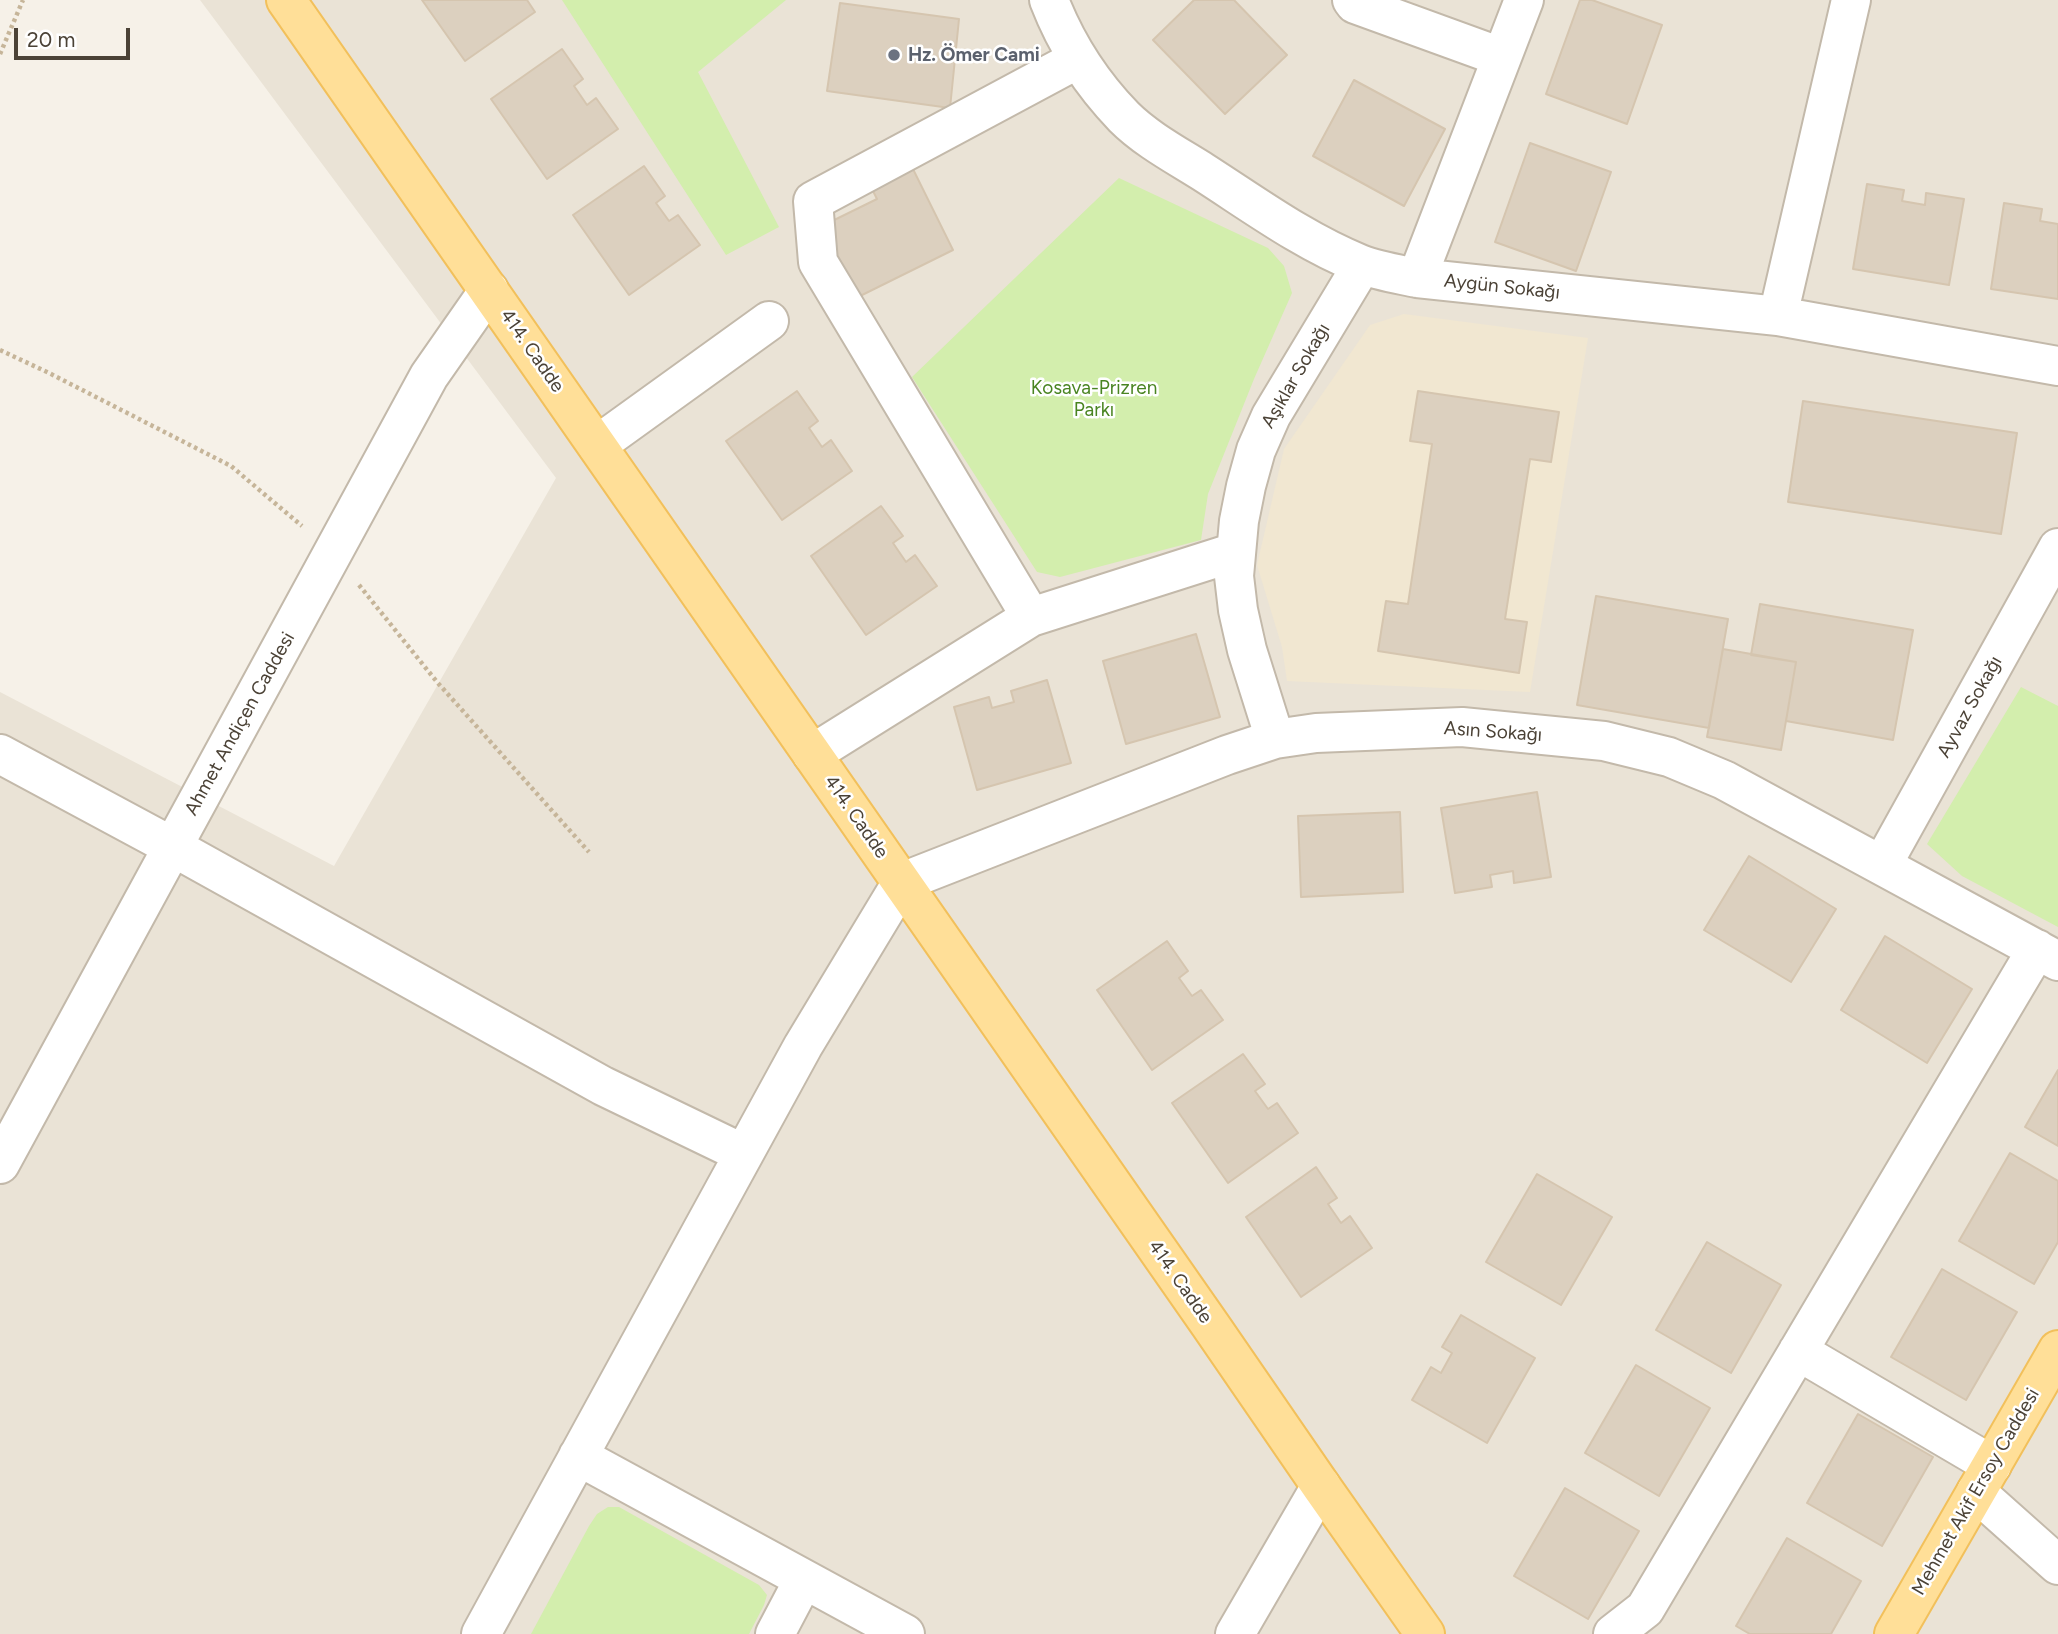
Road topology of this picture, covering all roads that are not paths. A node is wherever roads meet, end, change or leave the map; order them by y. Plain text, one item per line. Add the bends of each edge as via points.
1 (286, 0) edge
2 (1049, 0) edge
3 (1352, 0) edge
4 (1524, 0) edge
5 (1851, 0) edge
6 (1501, 57) junction
7 (1078, 59) junction
8 (1362, 265) junction
9 (1417, 278) junction
10 (489, 290) junction
11 (1778, 316) junction
12 (769, 321) dead end
13 (2058, 366) edge
14 (597, 445) junction
15 (2058, 548) edge
16 (1235, 552) junction
17 (1031, 617) junction
18 (1275, 738) junction
19 (0, 754) edge
20 (812, 754) junction
21 (173, 848) junction
22 (1882, 865) junction
23 (901, 882) junction
24 (2048, 955) edge
25 (744, 1154) junction
26 (0, 1164) edge
27 (2058, 1350) edge
28 (1798, 1351) junction
29 (578, 1456) junction
30 (1984, 1479) junction
31 (1321, 1486) junction
32 (2058, 1565) edge
33 (804, 1579) junction
34 (481, 1634) edge
35 (775, 1634) edge
36 (905, 1634) edge
37 (1235, 1634) edge
38 (1426, 1634) edge
39 (1613, 1634) edge
40 (1894, 1634) edge

1 - 10 main road, 414. Cadde
2 - 7 street, Aygün Sokağı
3 - 6 street
4 - 6 street
5 - 11 street
6 - 9 street
7 - 8 street, Aygün Sokağı via 1110,102 1139,130 1293,230
7 - 17 street via 813,201 818,262
8 - 9 street, Aygün Sokağı
8 - 16 street, Aşıklar Sokağı via 1271,416 1246,486
9 - 11 street, Aygün Sokağı
10 - 14 main road, 414. Cadde
10 - 21 street, Ahmet Andiçen Caddesi via 429,376
11 - 13 street, Aygün Sokağı
12 - 14 street
14 - 20 main road, 414. Cadde
15 - 22 street, Ayvaz Sokağı
16 - 17 street
16 - 18 street, Aşıklar Sokağı via 1234,576 1247,650
17 - 20 street
18 - 22 street, Asın Sokağı via 1462,727 1604,741 1669,757 1714,775
18 - 23 street, Asın Sokağı
19 - 21 street
20 - 23 main road, 414. Cadde
21 - 25 street via 603,1086
21 - 26 street, Ahmet Andiçen Caddesi
22 - 24 street, Asın Sokağı
23 - 25 street
23 - 31 main road, 414. Cadde
24 - 28 street
25 - 29 street
27 - 30 main road, Mehmet Akif Ersoy Caddesi
28 - 30 street
28 - 39 street via 1644,1609
29 - 33 street
29 - 34 street
30 - 32 street
30 - 40 main road, Mehmet Akif Ersoy Caddesi
31 - 37 street
31 - 38 main road, 414. Cadde
33 - 35 street
33 - 36 street

